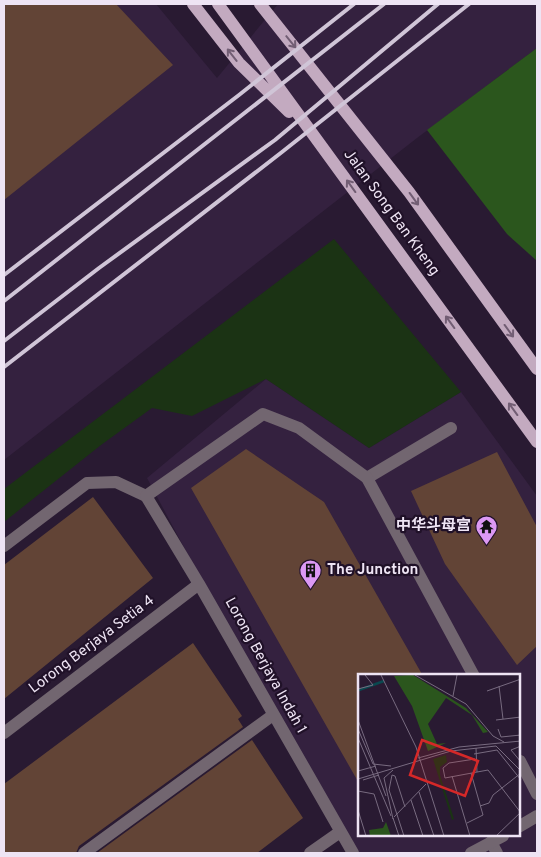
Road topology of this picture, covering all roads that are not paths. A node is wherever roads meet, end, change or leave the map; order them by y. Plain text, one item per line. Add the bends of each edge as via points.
1 (193, 4) edge
2 (218, 4) edge
3 (260, 4) edge
4 (316, 139) junction
5 (537, 369) edge
6 (451, 428) dead end
7 (537, 442) edge
8 (367, 478) junction
9 (146, 496) junction
10 (4, 546) edge
11 (199, 584) junction
12 (473, 674) edge
13 (273, 715) junction
14 (4, 733) edge
15 (521, 763) edge
16 (537, 794) edge
17 (537, 816) edge
18 (521, 825) edge
19 (340, 832) junction
20 (502, 837) edge
21 (494, 848) edge
22 (84, 853) edge
23 (310, 853) edge
24 (353, 853) edge
25 (471, 853) edge

4 -> 1 main road via 239,63
2 - 4 main road, Jalan Song Ban Kheng
3 -> 5 main road, Jalan Song Ban Kheng via 404,186
7 -> 4 main road, Jalan Song Ban Kheng
6 - 8 street
8 - 9 street via 300,428 263,414
8 - 12 street
9 - 10 street via 116,482 87,483
9 - 11 street, Lorong Berjaya Indah 1
11 - 13 street, Lorong Berjaya Indah 1
11 - 14 street, Lorong Berjaya Setia 4
13 - 19 street, Lorong Berjaya Indah 1
13 - 22 street
15 - 16 street
17 - 18 street
19 - 23 street
19 - 24 street, Lorong Berjaya Indah 1
20 - 21 street
21 - 25 street

